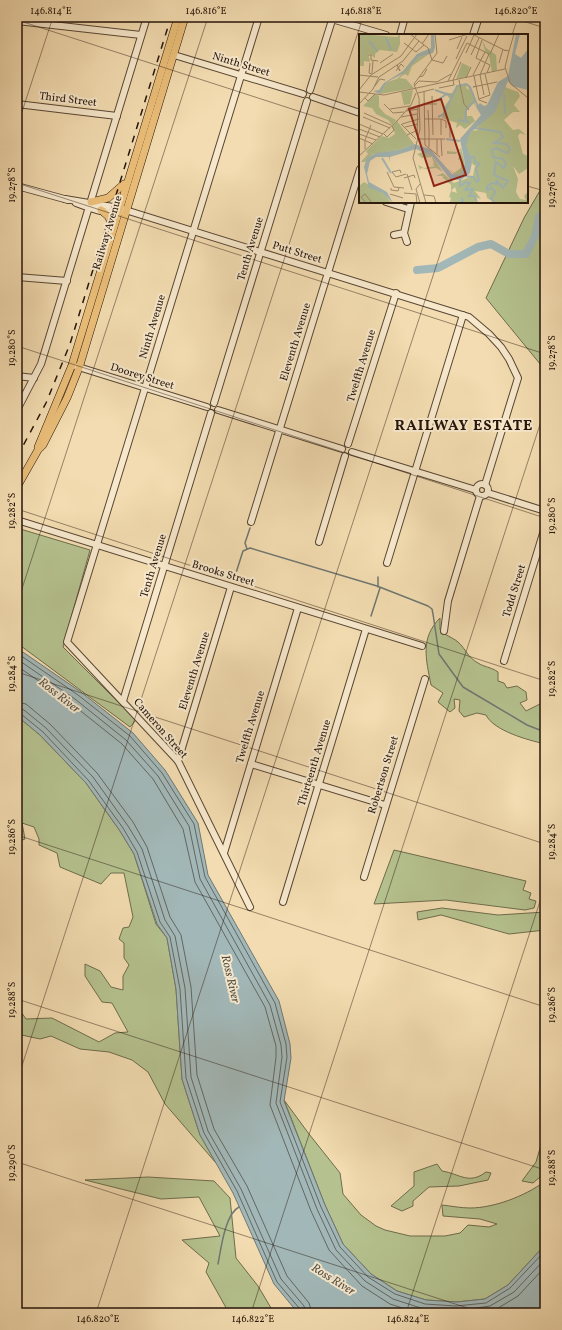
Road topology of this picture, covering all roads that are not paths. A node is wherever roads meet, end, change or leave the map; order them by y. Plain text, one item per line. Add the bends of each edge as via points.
1 (147, 17) edge
2 (178, 17) edge
3 (185, 17) edge
4 (259, 17) edge
5 (325, 17) edge
6 (405, 17) edge
7 (479, 17) edge
8 (332, 18) edge
9 (17, 21) edge
10 (383, 34) edge
11 (400, 34) edge
12 (473, 34) edge
13 (142, 35) junction
14 (174, 55) junction
15 (241, 75) junction
16 (310, 90) junction
17 (303, 94) junction
18 (310, 99) junction
19 (17, 104) edge
20 (359, 113) edge
21 (117, 116) junction
22 (359, 172) edge
23 (127, 180) junction
24 (17, 186) edge
25 (353, 192) junction
26 (359, 194) edge
27 (389, 203) edge
28 (411, 203) edge
29 (90, 205) junction
30 (408, 209) junction
31 (102, 210) junction
32 (118, 210) junction
33 (126, 211) junction
34 (113, 226) junction
35 (193, 232) junction
36 (404, 233) junction
37 (394, 235) dead end
38 (407, 242) dead end
39 (260, 253) junction
40 (328, 273) junction
41 (17, 277) edge
42 (67, 280) junction
43 (396, 293) junction
44 (463, 315) junction
45 (75, 367) junction
46 (17, 376) edge
47 (34, 378) junction
48 (145, 388) junction
49 (214, 403) junction
50 (207, 407) junction
51 (17, 410) edge
52 (218, 410) junction
53 (211, 414) junction
54 (280, 430) junction
55 (348, 444) junction
56 (342, 449) junction
57 (352, 452) junction
58 (346, 456) junction
59 (414, 471) junction
60 (485, 485) junction
61 (17, 487) edge
62 (476, 490) junction
63 (488, 493) junction
64 (480, 496) junction
65 (545, 511) edge
66 (17, 520) edge
67 (251, 522) dead end
68 (545, 527) edge
69 (319, 542) dead end
70 (96, 544) junction
71 (387, 563) dead end
72 (164, 566) junction
73 (231, 586) junction
74 (298, 608) junction
75 (366, 629) junction
76 (444, 631) dead end
77 (67, 642) joint
78 (422, 646) dead end
79 (504, 661) dead end
80 (424, 679) dead end
81 (122, 700) junction
82 (178, 761) junction
83 (251, 764) junction
84 (319, 785) junction
85 (385, 805) junction
86 (224, 853) junction
87 (364, 877) dead end
88 (282, 902) dead end
89 (250, 907) dead end

1 - 13 street
2 - 23 main road, Railway Avenue
3 - 14 main road, Railway Avenue
4 - 15 street, Ninth Avenue
5 - 8 street
6 - 11 street
7 - 12 street
8 - 10 street
8 - 16 street
9 - 13 street
13 - 21 street
14 - 15 street, Ninth Street
14 - 33 main road, Railway Avenue
15 - 17 street, Ninth Street
15 - 35 street, Ninth Avenue
16 - 17 street
16 - 18 street via 313,92
17 - 18 street via 303,98
18 - 20 street
18 - 39 street, Tenth Avenue
19 - 21 street, Third Street
21 - 29 street
22 - 25 street, Eleventh Avenue
23 - 29 main road via 117,192
23 - 32 main road, Railway Avenue
24 - 29 street
25 - 26 street
25 - 40 street, Eleventh Avenue
27 - 30 street
28 - 30 street
29 - 31 street
29 - 32 street
29 - 42 street
30 - 36 street
31 - 32 street
31 - 34 main road
32 - 33 street
32 - 34 main road, Railway Avenue
33 - 35 street, Putt Street
33 - 45 main road, Railway Avenue
34 - 45 main road, Railway Avenue
35 - 39 street, Putt Street
35 - 48 street, Ninth Avenue
36 - 37 street
36 - 38 street
39 - 40 street, Putt Street
39 - 49 street, Tenth Avenue
40 - 43 street, Putt Street
40 - 54 street, Eleventh Avenue
41 - 42 street
42 - 47 street via 41,364
43 - 44 street, Putt Street
43 - 55 street, Twelfth Avenue
44 - 59 street
44 - 60 street, Putt Street via 489,334 509,359 518,378
45 - 48 street, Doorey Street
45 - 61 main road, Railway Avenue via 58,416
46 - 47 street
47 - 51 street
48 - 50 street, Doorey Street
48 - 70 street, Ninth Avenue
49 - 50 street
49 - 52 street
50 - 53 street
52 - 53 street
52 - 54 street
53 - 72 street, Tenth Avenue
54 - 56 street
54 - 67 street, Eleventh Avenue
55 - 56 street
55 - 57 street via 352,447
56 - 58 street
57 - 58 street
57 - 59 street
58 - 69 street
59 - 62 street
59 - 71 street
60 - 62 street via 479,485
60 - 63 street via 488,487
62 - 64 street
63 - 64 street
63 - 65 street
64 - 76 street via 448,600
66 - 70 street, Brooks Street
68 - 79 street, Todd Street
70 - 72 street, Brooks Street
70 - 77 street, Ninth Avenue
72 - 73 street, Brooks Street
72 - 81 street, Tenth Avenue
73 - 74 street, Brooks Street
73 - 82 street, Eleventh Avenue
74 - 75 street, Brooks Street
74 - 83 street, Twelfth Avenue
75 - 78 street, Brooks Street
75 - 84 street, Thirteenth Avenue
77 - 81 street, Cameron Street
80 - 85 street, Robertson Street
81 - 82 street, Cameron Street
82 - 86 street, Cameron Street
83 - 84 street
83 - 86 street, Twelfth Avenue
84 - 85 street
84 - 88 street, Thirteenth Avenue
85 - 87 street, Robertson Street
86 - 89 street, Cameron Street

